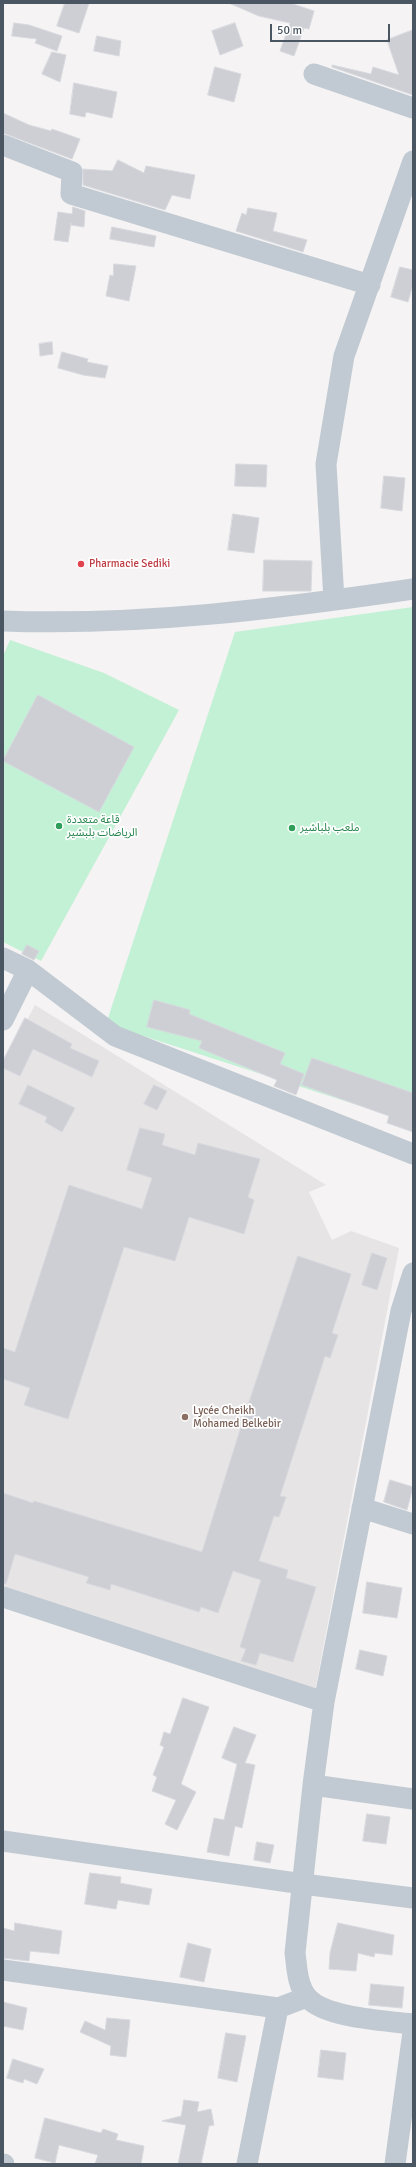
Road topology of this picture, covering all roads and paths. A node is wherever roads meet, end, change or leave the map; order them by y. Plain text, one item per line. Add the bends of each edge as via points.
1 (314, 74) dead end
2 (413, 108) edge
3 (3, 145) edge
4 (413, 161) edge
5 (370, 285) junction
6 (413, 589) edge
7 (334, 600) junction
8 (3, 621) edge
9 (3, 958) edge
10 (28, 970) junction
11 (3, 1020) edge
12 (413, 1154) edge
13 (413, 1273) edge
14 (407, 1313) edge
15 (362, 1508) junction
16 (413, 1524) edge
17 (3, 1597) edge
18 (324, 1702) junction
19 (313, 1785) junction
20 (413, 1799) edge
21 (3, 1841) edge
22 (303, 1884) junction
23 (413, 1898) edge
24 (3, 1970) edge
25 (307, 1997) junction
26 (278, 2008) junction
27 (413, 2024) edge
28 (413, 2032) edge
29 (247, 2164) edge
30 (395, 2164) edge

1 - 2 street
3 - 5 street via 72,172 71,194
4 - 5 street
5 - 7 street via 344,356 326,464
6 - 7 street
7 - 8 street via 212,615 112,621
9 - 10 street
10 - 11 street
10 - 12 street via 115,1036
13 - 14 street
14 - 15 street
15 - 16 street
15 - 18 street
17 - 18 street
18 - 19 street
19 - 20 street
19 - 22 street
21 - 22 street
22 - 23 street
22 - 25 street via 295,1952 299,1980
24 - 26 street
25 - 26 street
25 - 27 street via 323,2008 356,2017
26 - 29 street
28 - 30 street

